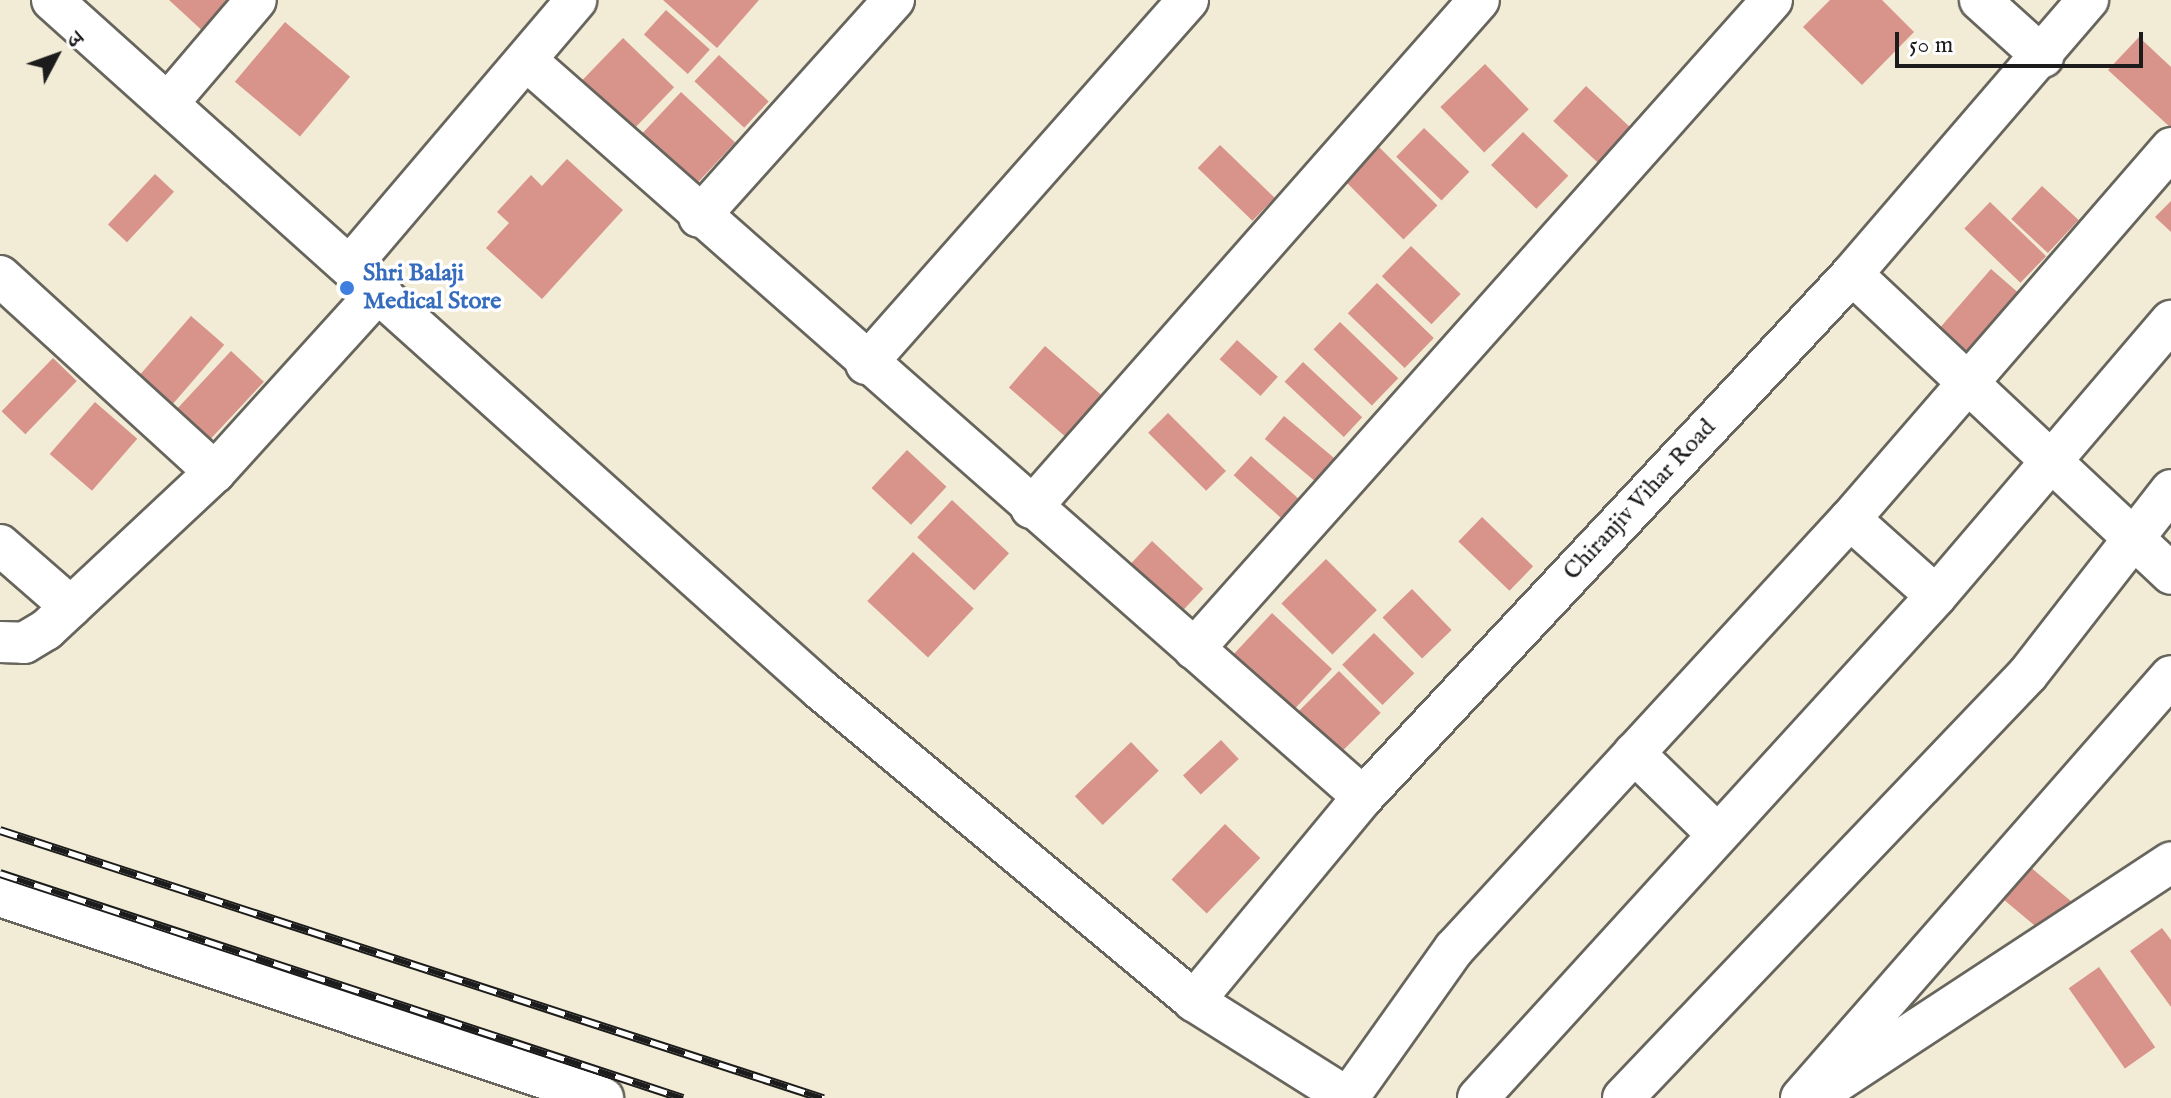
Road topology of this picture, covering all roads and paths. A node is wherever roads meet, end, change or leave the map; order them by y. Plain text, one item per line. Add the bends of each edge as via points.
1 (52, 0) edge
2 (256, 0) edge
3 (576, 0) edge
4 (894, 0) edge
5 (1188, 0) edge
6 (1479, 0) edge
7 (1772, 0) edge
8 (1980, 0) edge
9 (2088, 0) edge
10 (2043, 57) junction
11 (526, 60) junction
12 (168, 103) junction
13 (2171, 148) edge
14 (699, 217) junction
15 (1852, 274) junction
16 (0, 276) edge
17 (366, 278) junction
18 (2171, 321) edge
19 (866, 364) junction
20 (1965, 384) junction
21 (2048, 461) junction
22 (215, 472) junction
23 (2171, 490) edge
24 (1031, 508) junction
25 (1850, 519) junction
26 (2131, 539) junction
27 (0, 545) edge
28 (2171, 574) edge
29 (1936, 596) junction
30 (71, 607) junction
31 (0, 642) edge
32 (1194, 649) junction
33 (2171, 676) edge
34 (1634, 753) junction
35 (1363, 797) junction
36 (1716, 833) junction
37 (2171, 862) edge
38 (0, 896) edge
39 (1194, 1001) junction
40 (603, 1098) edge
41 (1348, 1098) edge
42 (1478, 1098) edge
43 (1623, 1098) edge
44 (1801, 1098) edge
45 (1812, 1098) edge

1 - 12 street
2 - 12 street
3 - 11 street
4 - 14 street
5 - 19 street
6 - 24 street
7 - 32 street
8 - 10 street
9 - 10 street, Chiranjiv Vihar Road
10 - 15 street, Chiranjiv Vihar Road
11 - 14 street
11 - 17 street
12 - 17 street
13 - 20 street
14 - 19 street
15 - 20 street
15 - 35 street, Chiranjiv Vihar Road
16 - 22 street
17 - 22 street
17 - 39 street via 821,690
18 - 21 street
19 - 24 street
20 - 21 street
20 - 25 street
21 - 26 street
21 - 29 street
22 - 30 street
23 - 26 street
24 - 32 street
25 - 29 street
25 - 34 street
26 - 28 street
26 - 43 street via 2028,674
27 - 30 street
29 - 36 street
30 - 31 street via 24,643
32 - 35 street
33 - 44 street
34 - 36 street
34 - 41 street via 1454,949
35 - 39 street, Chiranjiv Vihar Road
36 - 42 street
37 - 45 street
38 - 40 street
39 - 41 street

